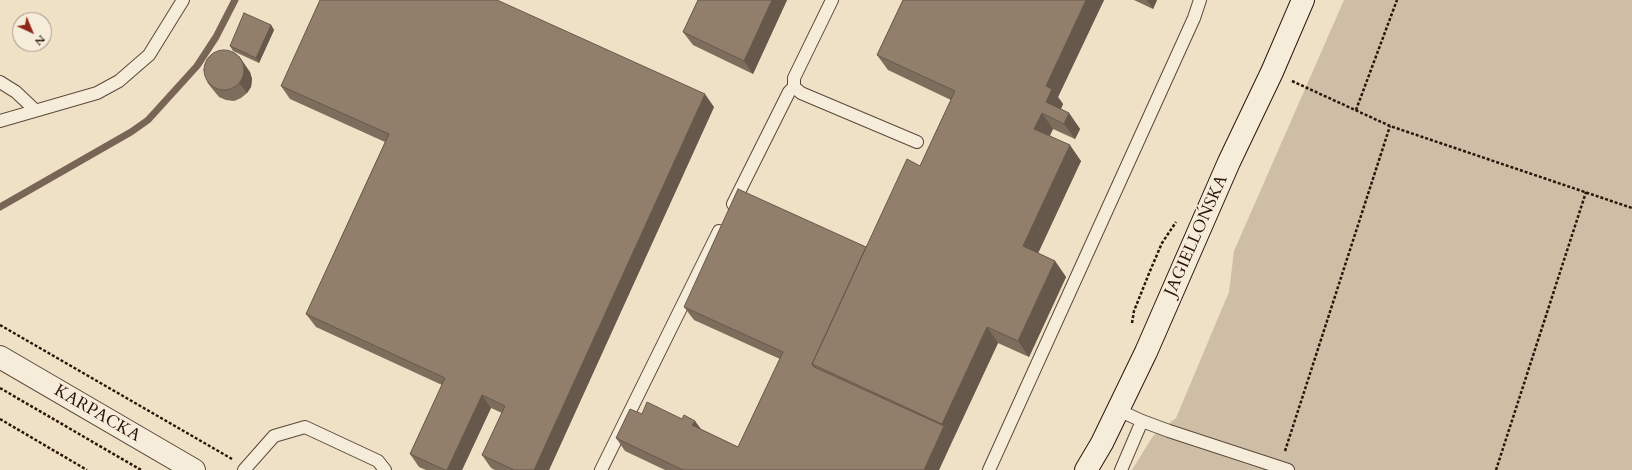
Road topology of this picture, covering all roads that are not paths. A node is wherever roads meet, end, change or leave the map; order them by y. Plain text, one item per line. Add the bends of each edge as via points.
1 (183, 0) edge
2 (832, 0) edge
3 (1200, 0) edge
4 (1303, 0) edge
5 (0, 82) edge
6 (794, 87) junction
7 (35, 110) junction
8 (0, 121) edge
9 (917, 142) dead end
10 (0, 357) edge
11 (1118, 410) junction
12 (1142, 421) junction
13 (245, 469) edge
14 (1284, 469) edge
15 (194, 470) edge
16 (385, 470) edge
17 (601, 470) edge
18 (989, 470) edge
19 (1086, 470) edge
20 (1121, 470) edge

1 - 7 lane via 149,55 119,81 97,93
2 - 6 lane via 794,78
3 - 18 lane
4 - 11 street, JAGIELLOŃSKA
5 - 7 lane via 16,92
6 - 9 lane via 801,93
6 - 17 lane via 789,92
7 - 8 lane
10 - 15 street, KARPACKA
11 - 12 lane
11 - 19 street, JAGIELLOŃSKA
12 - 14 lane
12 - 20 lane
13 - 16 lane via 274,436 305,427 378,461

